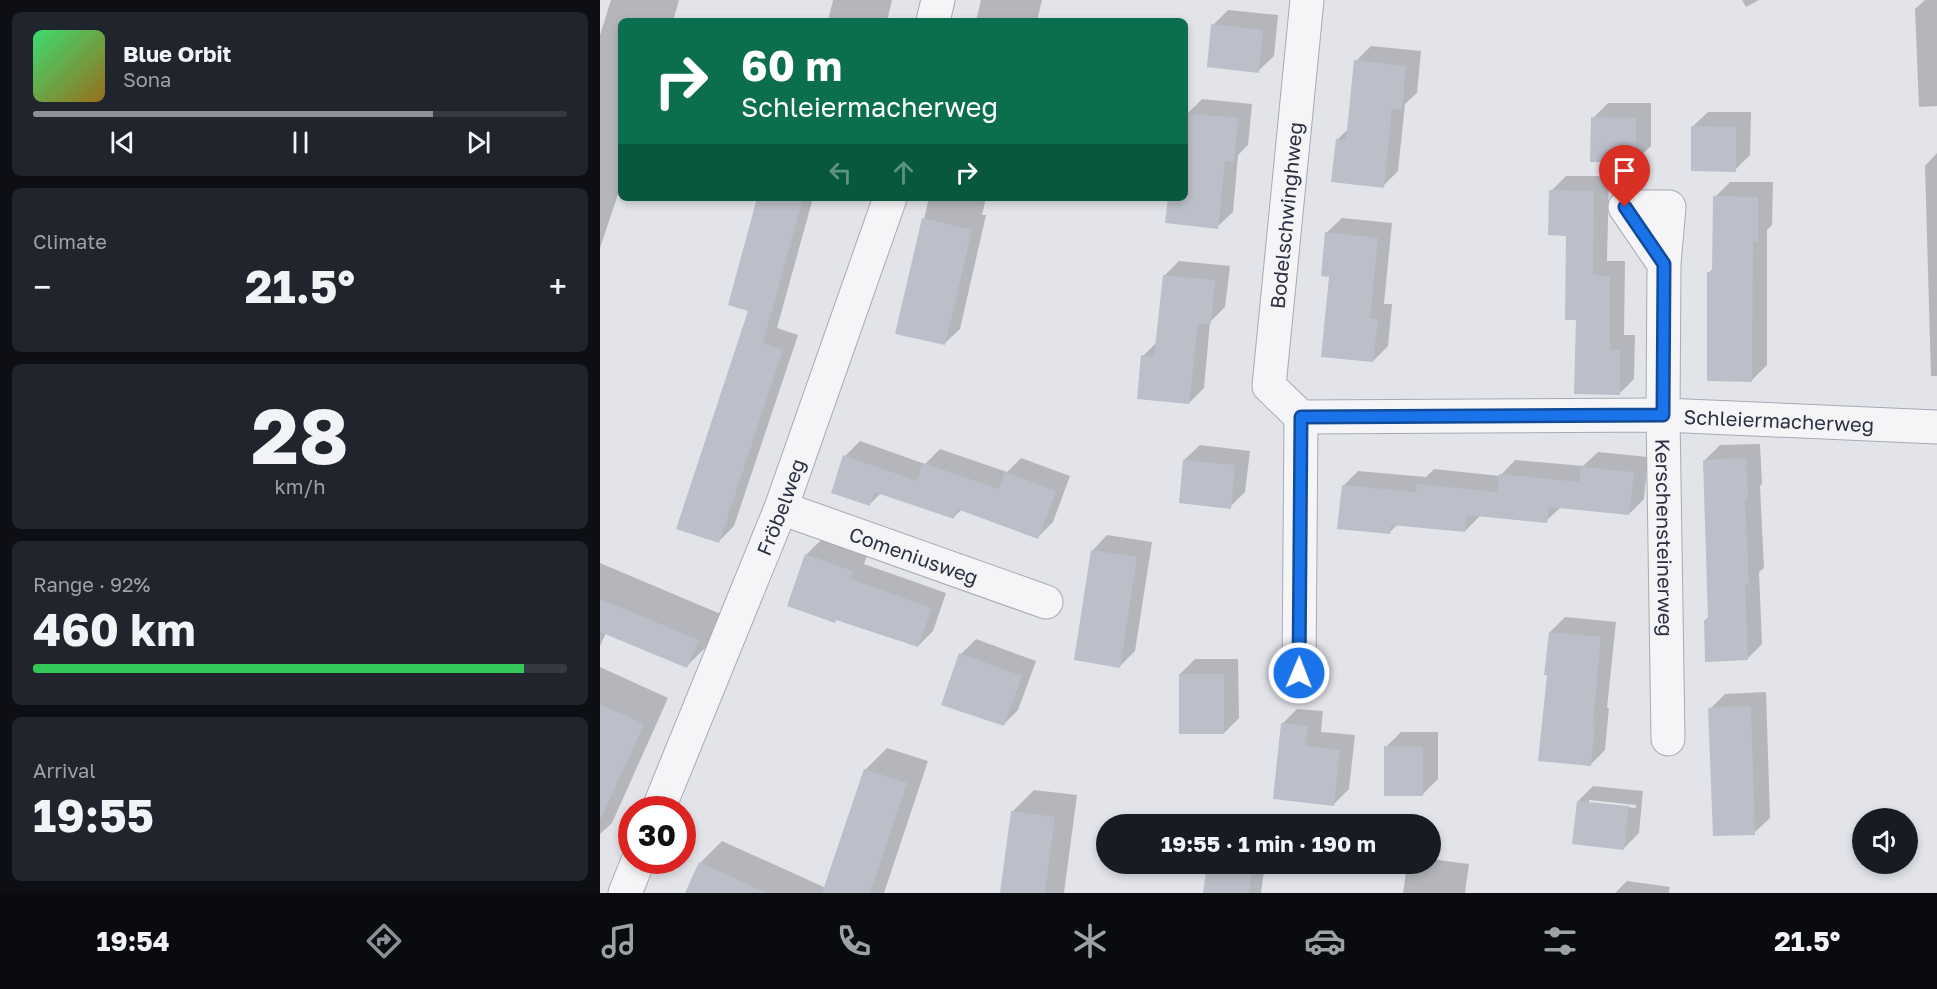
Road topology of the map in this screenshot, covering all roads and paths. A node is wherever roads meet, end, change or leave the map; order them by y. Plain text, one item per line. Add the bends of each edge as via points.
1 (938, 0) edge
2 (1307, 0) edge
3 (934, 18) edge
4 (889, 201) edge
5 (1664, 264) dead end
6 (1663, 415) junction
7 (1301, 417) junction
8 (1937, 427) edge
9 (781, 508) junction
10 (1046, 602) dead end
11 (1299, 673) dead end
12 (1668, 740) dead end
13 (664, 796) edge
14 (633, 874) edge
15 (625, 893) edge

1 - 3 street
2 - 7 street, Bodelschwinghweg via 1269,386
4 - 9 street, Fröbelweg
5 - 6 street, Kerschensteinerweg
6 - 7 street, Schleiermacherweg
6 - 8 street, Schleiermacherweg
6 - 12 street, Kerschensteinerweg
7 - 11 street
9 - 10 street, Comeniusweg
9 - 13 street, Fröbelweg
14 - 15 street

